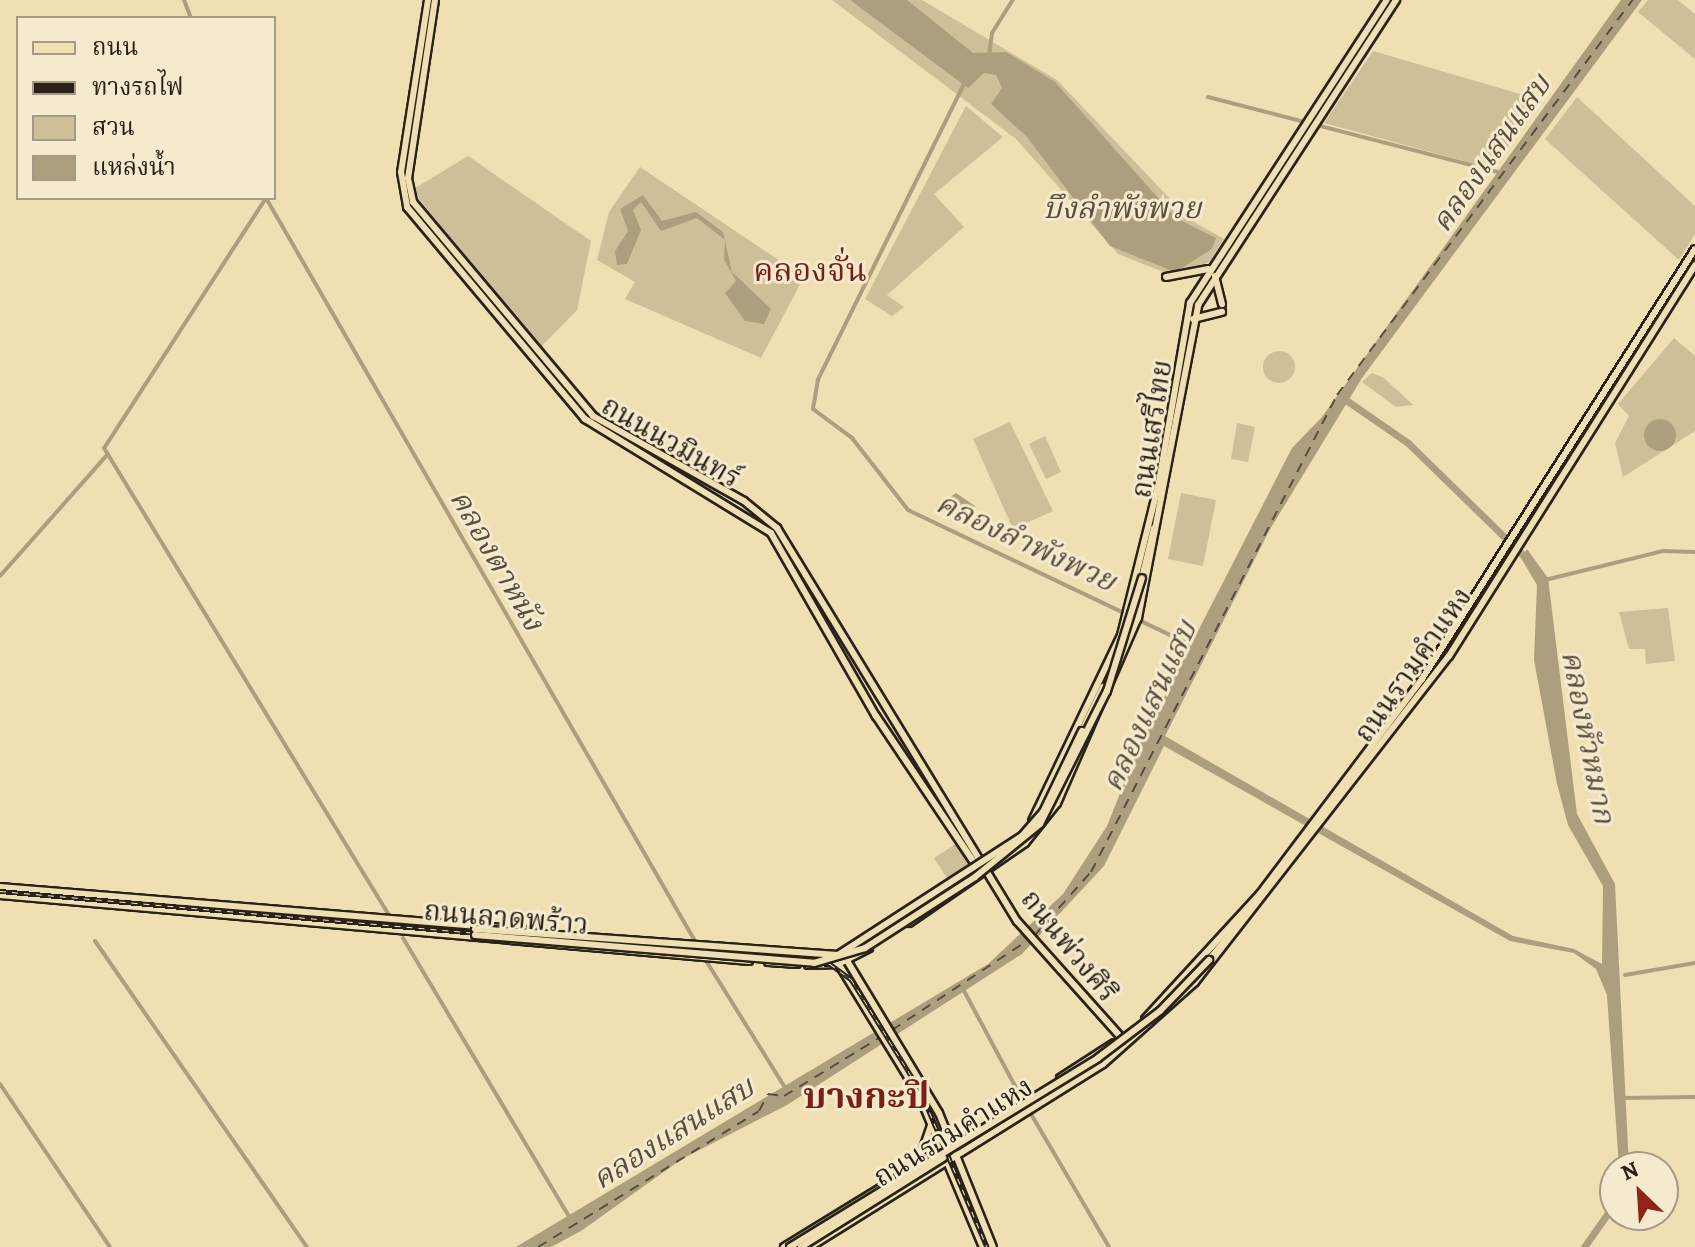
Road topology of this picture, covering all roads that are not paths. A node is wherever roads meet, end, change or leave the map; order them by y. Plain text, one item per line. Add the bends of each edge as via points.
1 (428, 0) edge
2 (435, 0) edge
3 (1387, 0) edge
4 (1396, 0) edge
5 (420, 82) junction
6 (1313, 121) junction
7 (1308, 128) junction
8 (1695, 249) edge
9 (1695, 265) edge
10 (1211, 267) junction
11 (1215, 276) junction
12 (1166, 277) dead end
13 (1193, 319) junction
14 (1164, 502) junction
15 (1518, 542) junction
16 (1109, 667) junction
17 (1320, 825) junction
18 (1312, 834) junction
19 (979, 864) junction
20 (987, 874) junction
21 (0, 887) edge
22 (1260, 894) junction
23 (0, 895) edge
24 (381, 919) junction
25 (403, 930) junction
26 (475, 932) junction
27 (586, 935) junction
28 (588, 948) junction
29 (841, 950) junction
30 (833, 953) junction
31 (847, 960) junction
32 (838, 964) junction
33 (1122, 1037) junction
34 (1128, 1044) junction
35 (1117, 1052) junction
36 (930, 1118) junction
37 (947, 1131) junction
38 (962, 1138) junction
39 (952, 1144) junction
40 (944, 1149) junction
41 (957, 1155) junction
42 (949, 1161) junction
43 (916, 1166) junction
44 (872, 1193) junction
45 (879, 1204) junction
46 (787, 1247) edge
47 (801, 1247) edge
48 (810, 1247) edge
49 (983, 1247) edge
50 (993, 1247) edge

1 - 5 main road, ถนนนวมินทร์
2 - 5 main road, ถนนนวมินทร์
3 - 6 main road, ถนนเสรีไทย
4 - 6 main road, ถนนเสรีไทย
5 - 19 main road, ถนนนวมินทร์ via 408,185 421,214 593,416 770,521
6 - 7 main road, ถนนเสรีไทย
7 - 10 main road, ถนนเสรีไทย
7 - 11 main road, ถนนเสรีไทย
8 - 15 main road, ถนนรามคำแหง
9 - 15 main road, ถนนรามคำแหง
10 - 12 main road
10 - 16 main road, ถนนเสรีไทย, bridge via 1186,314 1129,606
11 - 13 main road, ถนนเสรีไทย
11 - 13 main road via 1222,308
13 - 14 main road, ถนนเสรีไทย
14 - 20 main road, ถนนเสรีไทย via 1138,618 1048,818
14 - 26 main road, bridge via 1107,691 1040,824 975,877 852,954 814,963
15 - 17 main road, ถนนรามคำแหง
15 - 17 main road, ถนนรามคำแหง via 1514,555
16 - 19 main road, ถนนเสรีไทย via 1037,813
16 - 26 main road, bridge via 1043,812 1022,836 838,955
17 - 18 main road, ถนนรามคำแหง
18 - 22 main road, ถนนรามคำแหง
18 - 34 main road, ถนนรามคำแหง via 1195,982
19 - 20 main road, ถนนพ่วงศิริ
19 - 29 main road
20 - 31 main road, ถนนลาดพร้าว
20 - 33 main road, ถนนพ่วงศิริ via 1025,933
21 - 24 main road, ถนนลาดพร้าว
22 - 33 main road, ถนนรามคำแหง
22 - 46 main road, ถนนรามคำแหง, bridge via 1209,960 1160,1011 1098,1058
23 - 25 main road, ถนนลาดพร้าว
24 - 26 main road
24 - 27 main road, ถนนลาดพร้าว
25 - 26 main road
25 - 28 main road, ถนนลาดพร้าว
27 - 28 main road
27 - 30 main road, ถนนลาดพร้าว
28 - 32 main road, ถนนลาดพร้าว
29 - 30 main road
29 - 31 main road
30 - 32 main road
31 - 32 main road, ถนนลาดพร้าว
31 - 37 main road
32 - 36 main road
33 - 34 main road
33 - 38 main road, ถนนรามคำแหง
34 - 35 main road, ถนนรามคำแหง
35 - 41 main road, ถนนรามคำแหง
35 - 47 main road, ถนนรามคำแหง, bridge
36 - 40 main road
36 - 43 main road via 930,1144
37 - 38 main road
37 - 39 main road
38 - 39 main road, ถนนรามคำแหง
39 - 40 main road, ถนนรามคำแหง
39 - 41 main road
40 - 42 main road
40 - 43 main road, ถนนรามคำแหง
41 - 42 main road, ถนนรามคำแหง
41 - 50 main road
42 - 45 main road, ถนนรามคำแหง
42 - 49 main road
43 - 44 main road, ถนนรามคำแหง
44 - 45 main road
44 - 46 main road, ถนนรามคำแหง
45 - 48 main road, ถนนรามคำแหง

